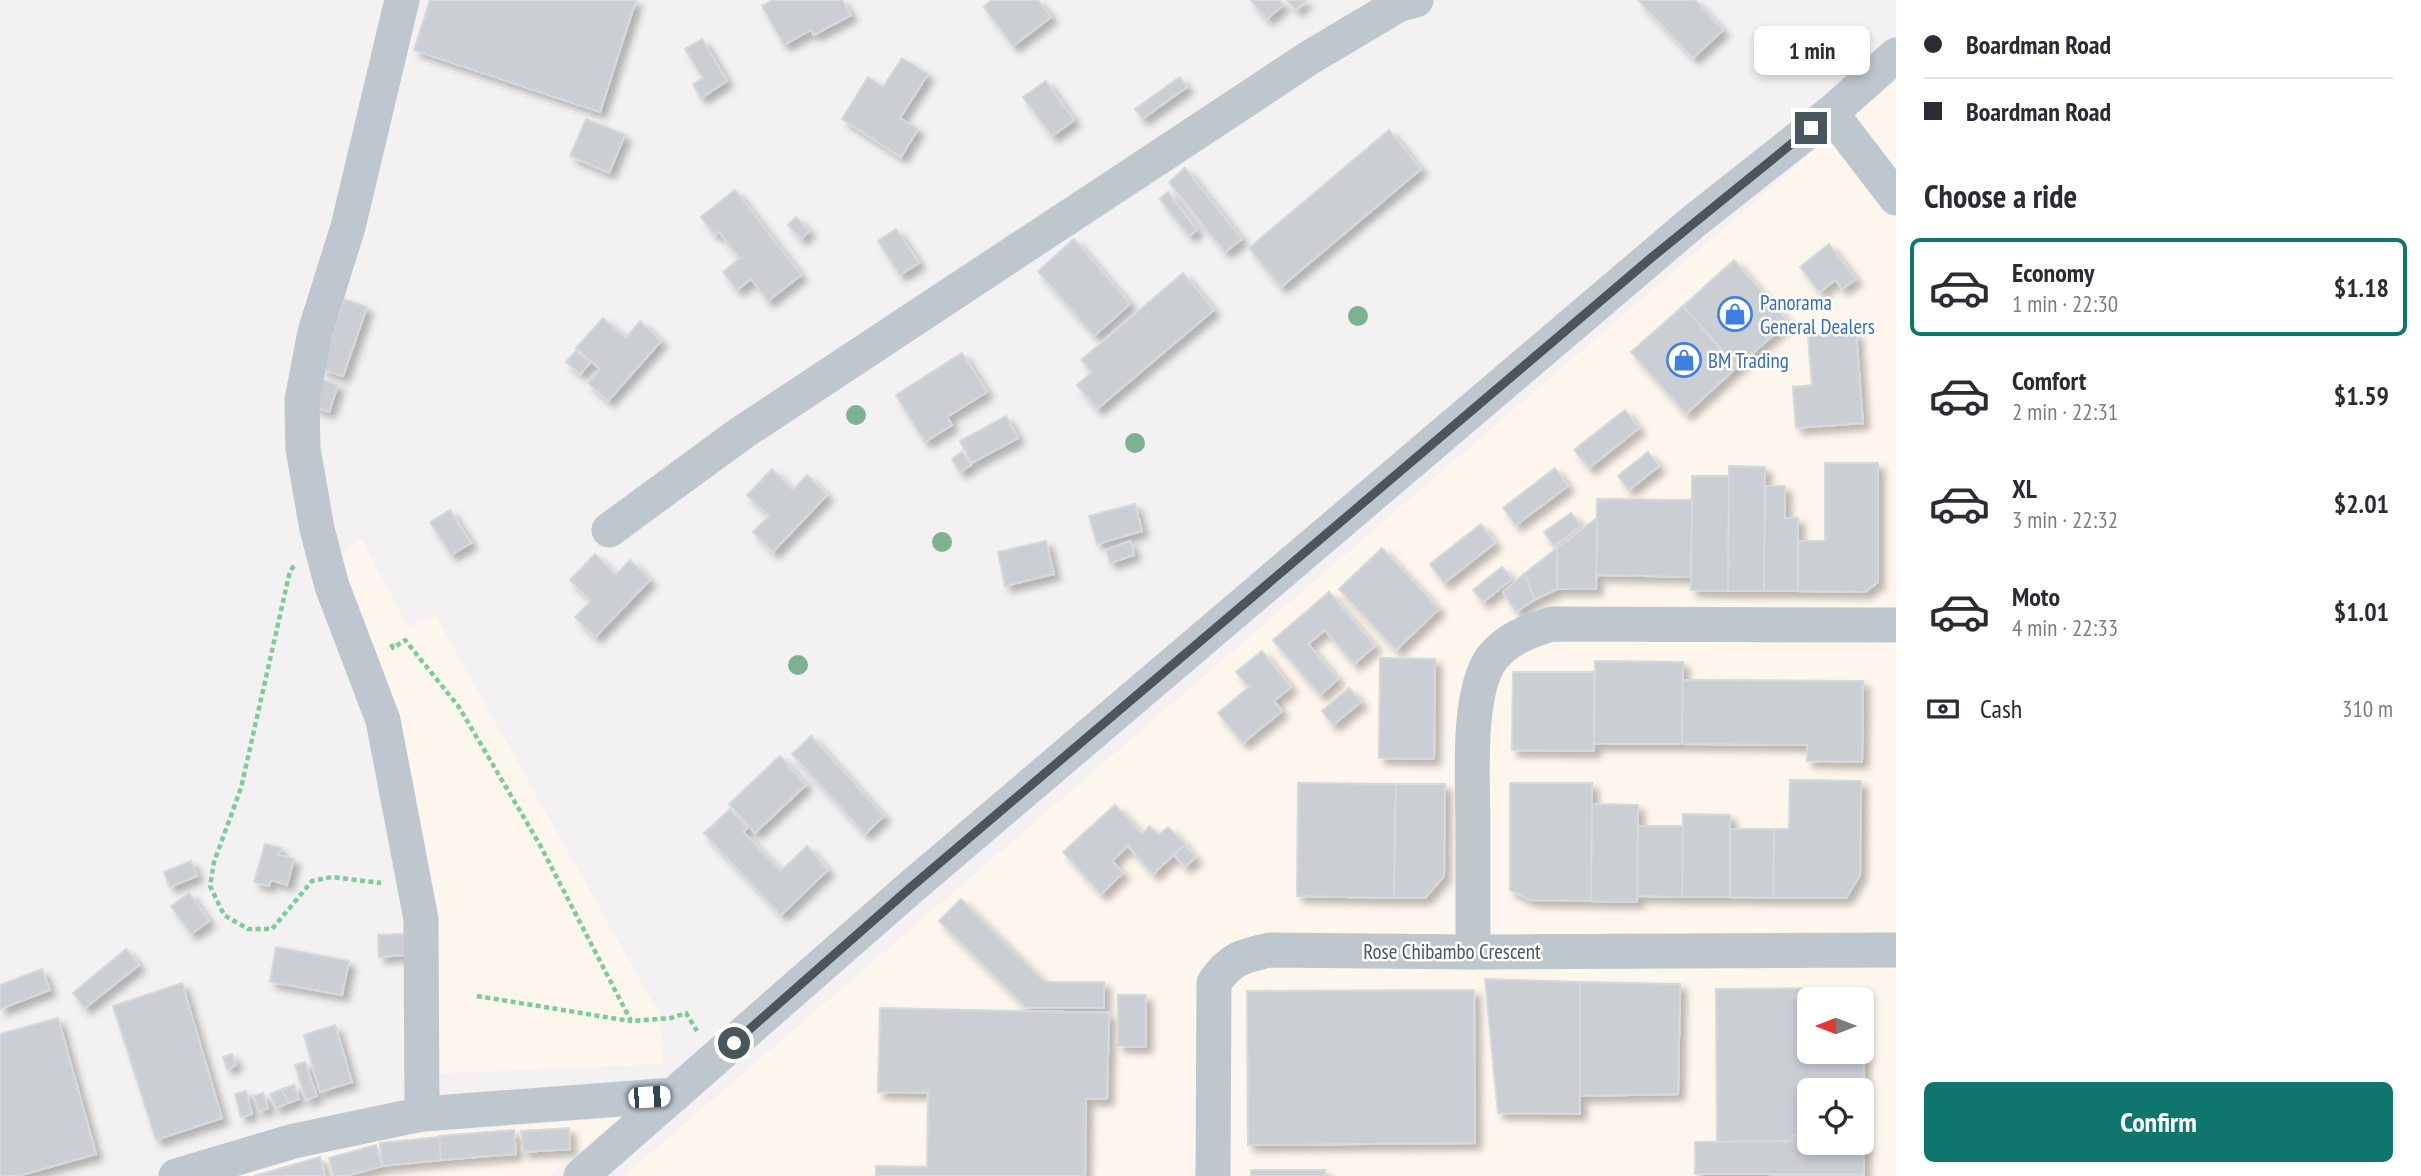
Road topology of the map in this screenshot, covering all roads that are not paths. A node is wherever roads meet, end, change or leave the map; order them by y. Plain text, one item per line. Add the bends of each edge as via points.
1 (402, 0) edge
2 (1416, 0) edge
3 (1896, 55) edge
4 (1831, 113) junction
5 (1896, 198) edge
6 (609, 530) dead end
7 (1896, 625) edge
8 (1896, 950) edge
9 (1473, 952) junction
10 (674, 1095) junction
11 (422, 1114) junction
12 (176, 1176) edge
13 (581, 1176) edge
14 (1213, 1176) edge

1 - 11 street via 348,227 315,332 302,400 303,449 317,529 332,586 383,720 416,887 421,919
2 - 6 street via 1398,5 1309,58 743,432
3 - 4 street
4 - 5 street
4 - 10 street via 1651,258 910,888
7 - 9 street via 1552,624 1520,634 1493,657 1482,677 1475,712
8 - 9 street, Rose Chibambo Crescent
9 - 14 street, Rose Chibambo Crescent via 1269,950 1224,968 1214,983 1212,1002
10 - 11 street
10 - 13 street
11 - 12 street via 294,1140

